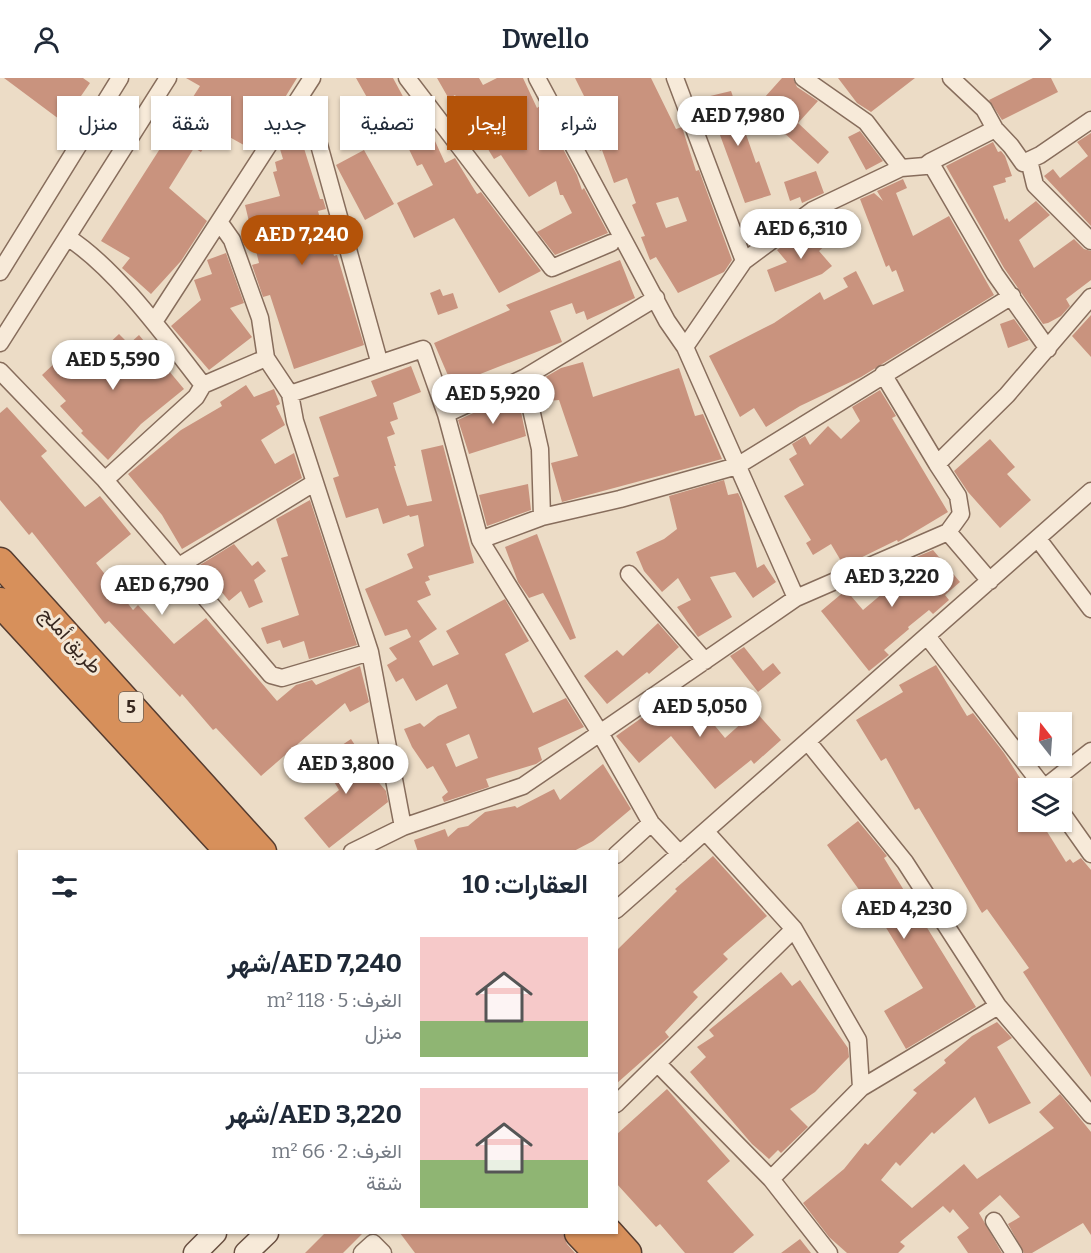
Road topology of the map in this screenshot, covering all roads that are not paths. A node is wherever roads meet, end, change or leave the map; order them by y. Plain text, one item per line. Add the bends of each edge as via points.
1 (120, 78) edge
2 (168, 78) edge
3 (312, 78) edge
4 (407, 78) edge
5 (537, 78) edge
6 (675, 78) edge
7 (803, 78) edge
8 (951, 78) edge
9 (301, 96) edge
10 (1091, 120) edge
11 (995, 129) junction
12 (266, 150) edge
13 (320, 150) edge
14 (1029, 160) junction
15 (930, 162) junction
16 (901, 168) junction
17 (220, 223) junction
18 (67, 237) junction
19 (1091, 241) edge
20 (611, 243) dead end
21 (744, 261) junction
22 (0, 272) edge
23 (1012, 296) junction
24 (1091, 297) edge
25 (656, 298) junction
26 (153, 322) junction
27 (0, 343) edge
28 (686, 347) junction
29 (1048, 349) junction
30 (266, 358) junction
31 (379, 361) junction
32 (0, 371) edge
33 (883, 374) junction
34 (524, 378) junction
35 (203, 385) junction
36 (290, 394) junction
37 (446, 414) junction
38 (938, 464) junction
39 (737, 466) junction
40 (105, 480) junction
41 (309, 486) dead end
42 (1091, 491) edge
43 (542, 517) junction
44 (948, 532) junction
45 (1038, 539) junction
46 (480, 540) junction
47 (0, 562) edge
48 (179, 566) junction
49 (629, 574) dead end
50 (990, 581) junction
51 (796, 598) junction
52 (0, 602) edge
53 (1091, 609) edge
54 (927, 636) junction
55 (370, 652) junction
56 (705, 661) junction
57 (600, 733) junction
58 (808, 742) junction
59 (1091, 751) edge
60 (1036, 778) edge
61 (1058, 778) edge
62 (651, 823) junction
63 (1072, 827) edge
64 (403, 828) junction
65 (706, 832) junction
66 (228, 850) edge
67 (260, 850) edge
68 (356, 850) edge
69 (618, 853) edge
70 (680, 854) junction
71 (1091, 854) edge
72 (618, 908) edge
73 (794, 929) junction
74 (999, 1006) junction
75 (658, 1064) junction
76 (861, 1088) junction
77 (1085, 1093) edge
78 (618, 1102) edge
79 (1091, 1115) edge
80 (771, 1179) junction
81 (994, 1221) dead end
82 (214, 1234) edge
83 (266, 1234) edge
84 (580, 1234) edge
85 (610, 1234) edge
86 (195, 1253) edge
87 (246, 1253) edge
88 (362, 1253) edge
89 (383, 1253) edge
90 (598, 1253) edge
91 (627, 1253) edge
92 (829, 1253) edge
93 (1014, 1253) edge

1 - 22 street
2 - 18 street
3 - 9 street
4 - 20 street via 552,268
5 - 25 street
6 - 21 street
7 - 16 street via 866,122
8 - 11 street via 984,109
10 - 14 street
11 - 14 street via 1023,163
11 - 15 street
12 - 17 street
13 - 31 street
14 - 19 street via 1035,185
15 - 16 street
15 - 23 street
16 - 21 street via 813,210
17 - 26 street
17 - 30 street via 232,240 260,318
18 - 26 street via 85,248
18 - 27 street
21 - 28 street
23 - 29 street
23 - 33 street
24 - 29 street
25 - 28 street
25 - 34 street
26 - 35 street
28 - 39 street
29 - 38 street
30 - 35 street
30 - 36 street
31 - 36 street
31 - 37 street via 423,349
32 - 40 street
33 - 38 street
33 - 39 street
34 - 37 street
34 - 43 street via 540,449
35 - 40 street via 196,397
36 - 55 street
37 - 46 street
38 - 44 street via 958,496 961,514
39 - 43 street
39 - 51 street
40 - 48 street
41 - 48 street
42 - 45 street
43 - 46 street
44 - 50 street
44 - 51 street
45 - 50 street
45 - 53 street
46 - 57 street
47 - 67 highway, طريق أملج / 5
48 - 55 street via 271,675 282,678
49 - 56 street
50 - 54 street
51 - 56 street
52 - 66 highway, طريق أملج / 5
54 - 58 street
54 - 60 street
55 - 64 street
56 - 57 street
57 - 62 street
57 - 64 street via 523,786
58 - 65 street
58 - 74 street via 905,862
59 - 61 street
62 - 69 street
62 - 70 street
63 - 71 street
64 - 68 street
65 - 70 street
65 - 73 street
70 - 72 street
73 - 75 street
73 - 76 street via 858,1040
74 - 76 street
74 - 77 street
75 - 78 street
75 - 80 street
76 - 80 street
77 - 79 street
80 - 92 street
81 - 93 street
82 - 86 street
83 - 87 street
84 - 90 highway
85 - 91 highway
88 - 89 street via 373,1243

